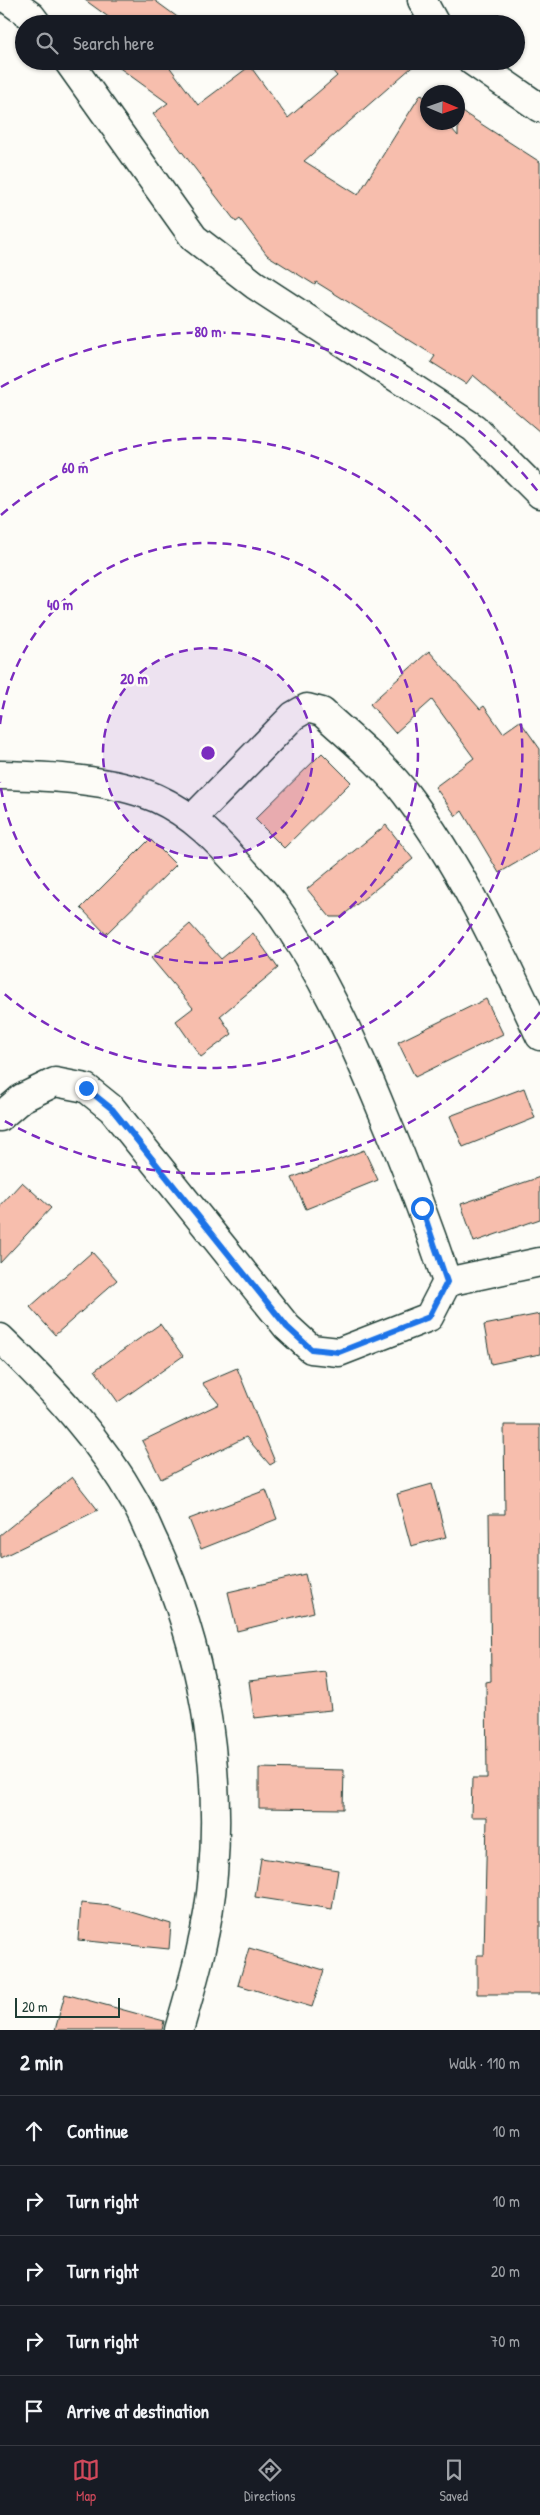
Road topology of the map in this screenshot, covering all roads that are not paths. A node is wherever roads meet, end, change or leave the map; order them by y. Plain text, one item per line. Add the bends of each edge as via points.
1 (9, 0) edge
2 (422, 0) edge
3 (38, 13) edge
4 (430, 15) edge
5 (74, 70) edge
6 (485, 70) edge
7 (540, 108) edge
8 (540, 494) edge
9 (0, 775) edge
10 (192, 819) junction
11 (540, 1036) edge
12 (0, 1117) edge
13 (540, 1262) edge
14 (447, 1282) junction
15 (0, 1338) edge
16 (179, 2030) edge

1 - 3 lane
2 - 4 lane
5 - 8 lane via 194,238 255,284 474,428
6 - 7 lane
9 - 10 lane via 66,778 115,787 156,798
10 - 11 lane via 293,716 307,708 322,712 406,793 459,874
10 - 14 lane via 231,856 277,909 316,971 374,1091 422,1208
12 - 14 lane via 22,1098 55,1082 86,1088 112,1109 287,1327 311,1349 339,1352 429,1317
13 - 14 lane
15 - 16 lane via 33,1369 90,1434 136,1502 172,1583 201,1676 214,1770 213,1874 197,1968

